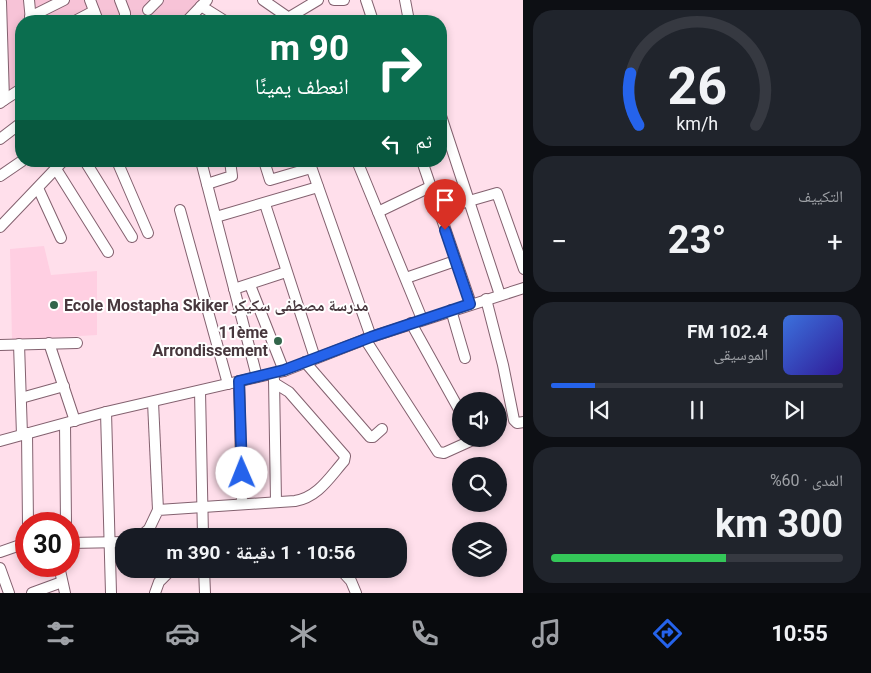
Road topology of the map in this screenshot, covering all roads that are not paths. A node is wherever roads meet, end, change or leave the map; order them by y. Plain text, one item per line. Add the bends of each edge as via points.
1 (29, 0) edge
2 (64, 0) edge
3 (90, 0) edge
4 (120, 0) edge
5 (157, 0) edge
6 (263, 0) edge
7 (318, 0) edge
8 (334, 0) edge
9 (344, 0) edge
10 (366, 0) edge
11 (404, 0) edge
12 (2, 2) edge
13 (204, 3) edge
14 (148, 10) dead end
15 (31, 15) edge
16 (38, 15) edge
17 (96, 15) edge
18 (125, 15) edge
19 (193, 15) edge
20 (218, 15) edge
21 (280, 15) edge
22 (294, 15) edge
23 (371, 15) edge
24 (408, 15) edge
25 (15, 93) edge
26 (2, 101) edge
27 (15, 127) edge
28 (447, 133) edge
29 (0, 138) edge
30 (15, 166) edge
31 (57, 167) edge
32 (60, 167) edge
33 (88, 167) edge
34 (119, 167) edge
35 (203, 167) edge
36 (231, 167) edge
37 (266, 167) edge
38 (305, 167) edge
39 (311, 167) edge
40 (359, 167) edge
41 (424, 167) edge
42 (0, 176) edge
43 (207, 184) junction
44 (318, 187) junction
45 (430, 187) junction
46 (38, 188) junction
47 (470, 199) junction
48 (265, 204) junction
49 (180, 210) dead end
50 (438, 210) junction
51 (378, 212) junction
52 (216, 217) junction
53 (0, 227) edge
54 (148, 233) dead end
55 (132, 237) dead end
56 (61, 238) dead end
57 (108, 252) dead end
58 (455, 261) junction
59 (523, 266) edge
60 (286, 272) junction
61 (406, 278) junction
62 (250, 285) junction
63 (523, 288) edge
64 (234, 289) junction
65 (500, 295) junction
66 (486, 299) junction
67 (470, 304) junction
68 (451, 310) junction
69 (422, 319) junction
70 (411, 323) junction
71 (368, 338) junction
72 (49, 343) junction
73 (77, 343) dead end
74 (19, 344) junction
75 (0, 345) edge
76 (464, 358) dead end
77 (310, 360) junction
78 (284, 370) junction
79 (273, 374) junction
80 (258, 377) junction
81 (239, 381) junction
82 (228, 384) junction
83 (276, 384) junction
84 (64, 386) junction
85 (200, 391) junction
86 (452, 397) edge
87 (21, 398) junction
88 (153, 402) junction
89 (106, 412) junction
90 (75, 421) junction
91 (523, 422) edge
92 (64, 424) junction
93 (382, 428) dead end
94 (25, 434) junction
95 (0, 441) edge
96 (459, 447) edge
97 (276, 502) junction
98 (242, 503) junction
99 (202, 506) junction
100 (158, 510) junction
101 (28, 512) edge
102 (66, 512) edge
103 (149, 528) edge
104 (203, 528) edge
105 (80, 543) edge
106 (115, 543) edge
107 (110, 544) junction
108 (15, 547) edge
109 (0, 552) edge
110 (0, 568) edge
111 (61, 577) edge
112 (163, 578) edge
113 (204, 578) edge
114 (348, 578) edge
115 (62, 582) junction
116 (9, 593) edge
117 (32, 593) edge
118 (65, 593) edge
119 (111, 593) edge
120 (155, 593) edge
121 (205, 593) edge
122 (356, 593) edge

1 - 15 street
2 - 16 street
3 - 17 street
4 - 18 street
5 - 14 street
6 - 21 street
7 - 22 street
8 - 9 street
10 - 23 street
11 - 24 street
12 - 26 street
13 - 19 street
13 - 20 street
25 - 26 street
27 - 29 street
28 - 47 street
30 - 42 street
31 - 46 street
32 - 57 street
33 - 55 street
34 - 54 street
35 - 43 street
36 - 43 street via 232,176
37 - 38 street via 270,180
39 - 44 street
40 - 51 street
41 - 45 street
43 - 52 street
44 - 48 street
44 - 71 street
45 - 50 street
45 - 51 street
46 - 53 street
46 - 56 street
47 - 50 street
47 - 59 street via 494,193 499,196
47 - 65 street
48 - 52 street
48 - 60 street
49 - 82 street
50 - 58 street
51 - 61 street
52 - 64 street
58 - 61 street
58 - 67 street
60 - 62 street
60 - 77 street
61 - 69 street
62 - 64 street
62 - 78 street
63 - 65 street
64 - 80 street
65 - 66 street
66 - 67 street
66 - 91 street via 514,420
67 - 68 street
68 - 69 street
68 - 76 street
69 - 70 street
70 - 71 street
70 - 86 street
71 - 77 street
71 - 96 street via 438,452
72 - 73 street
72 - 74 street
72 - 84 street
74 - 75 street
74 - 87 street
77 - 78 street
77 - 93 street via 370,437
78 - 79 street
79 - 80 street
79 - 83 street
80 - 81 street
81 - 82 street
81 - 98 street
82 - 85 street
83 - 97 street
83 - 97 street via 289,392 345,456 313,496
84 - 87 street
84 - 90 street
85 - 88 street
85 - 99 street
87 - 94 street
88 - 89 street
88 - 100 street
89 - 90 street
89 - 107 street
90 - 92 street
92 - 94 street
92 - 102 street
94 - 95 street
94 - 101 street
97 - 98 street
98 - 99 street
99 - 100 street
99 - 104 street
100 - 103 street
105 - 107 street
106 - 107 street
107 - 119 street
108 - 109 street
110 - 116 street
111 - 115 street
112 - 120 street
113 - 121 street
114 - 122 street
115 - 117 street
115 - 118 street

